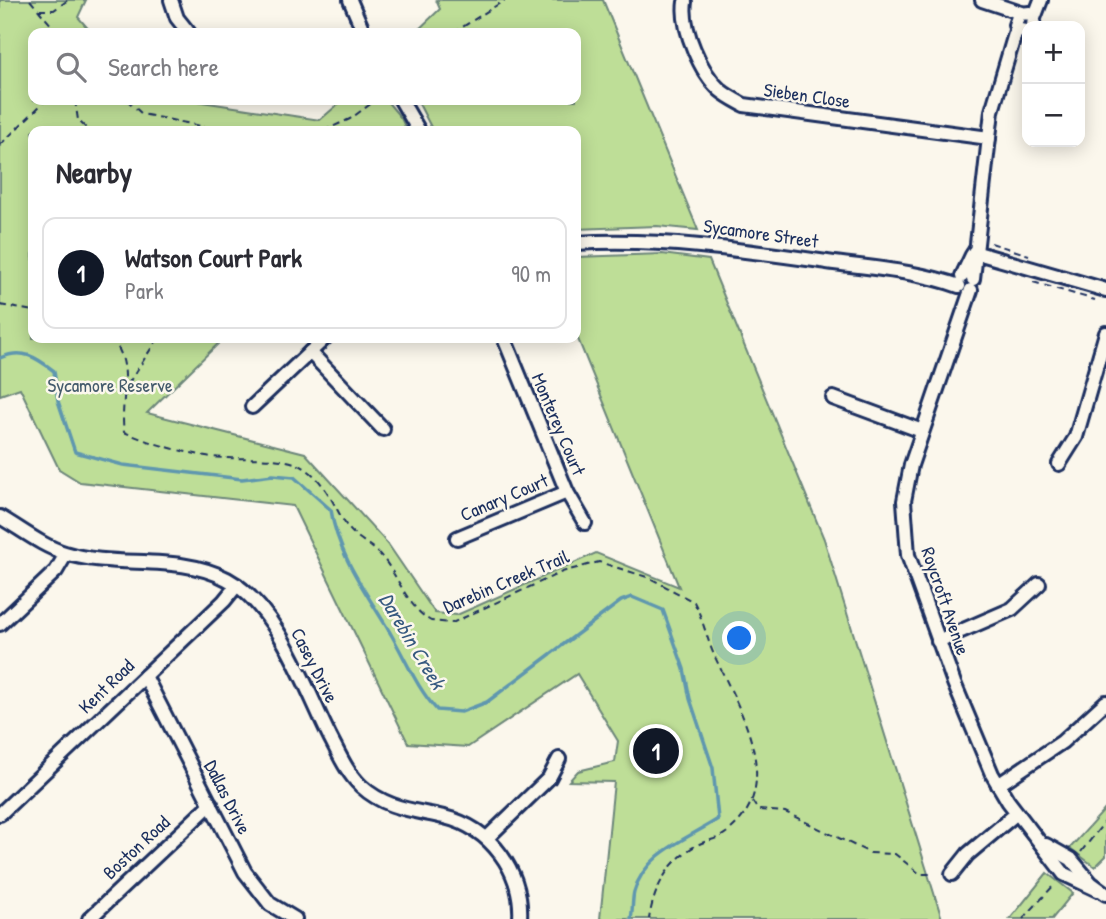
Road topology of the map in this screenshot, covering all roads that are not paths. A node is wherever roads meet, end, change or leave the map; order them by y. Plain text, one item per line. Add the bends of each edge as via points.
1 (171, 0) edge
2 (350, 0) edge
3 (982, 0) edge
4 (1039, 0) edge
5 (685, 2) dead end
6 (1022, 21) edge
7 (1026, 21) edge
8 (185, 28) edge
9 (362, 28) edge
10 (1022, 29) edge
11 (404, 105) edge
12 (416, 126) edge
13 (989, 138) junction
14 (581, 243) edge
15 (974, 252) junction
16 (964, 283) junction
17 (1106, 290) edge
18 (1106, 332) edge
19 (320, 343) edge
20 (506, 343) edge
21 (310, 352) junction
22 (833, 398) dead end
23 (253, 407) dead end
24 (383, 429) dead end
25 (922, 431) junction
26 (1059, 464) dead end
27 (567, 492) junction
28 (0, 517) edge
29 (585, 523) dead end
30 (457, 538) dead end
31 (66, 554) junction
32 (1039, 584) dead end
33 (237, 585) junction
34 (0, 624) edge
35 (938, 641) junction
36 (145, 676) junction
37 (1106, 702) edge
38 (559, 760) dead end
39 (998, 785) junction
40 (211, 804) junction
41 (1017, 813) junction
42 (0, 814) edge
43 (487, 838) junction
44 (952, 874) dead end
45 (1102, 892) edge
46 (89, 919) edge
47 (295, 919) edge
48 (520, 919) edge

1 - 8 street
2 - 9 street
3 - 6 street
4 - 7 street
5 - 13 street, Sieben Close via 687,27 706,71 718,89 744,105
10 - 13 street, Roycroft Avenue via 1002,72
11 - 12 street
13 - 15 street, Roycroft Avenue
14 - 16 street, Sycamore Street via 689,243
15 - 16 street, Roycroft Avenue
15 - 17 street
16 - 25 street, Roycroft Avenue via 961,312
18 - 26 street via 1076,437
19 - 21 street
20 - 27 street, Monterey Court
21 - 23 street
21 - 24 street
22 - 25 street
25 - 35 street, Roycroft Avenue via 907,482 905,529 913,573
27 - 29 street, Monterey Court
27 - 30 street, Canary Court
28 - 31 street, Casey Drive
31 - 33 street, Casey Drive via 189,568
31 - 34 street via 56,571
32 - 35 street via 999,617
33 - 36 street, Kent Road
33 - 43 street, Casey Drive via 267,614 337,751 359,784 384,803 456,821
35 - 39 street, Roycroft Avenue
36 - 40 street, Dallas Drive
36 - 42 street, Kent Road
37 - 39 street via 1062,742
38 - 43 street via 549,778
39 - 41 street, Roycroft Avenue
40 - 46 street, Boston Road
40 - 47 street, Dallas Drive via 259,893
41 - 44 street via 968,854
41 - 45 street, Roycroft Avenue via 1064,874
43 - 48 street, Casey Drive via 515,878

